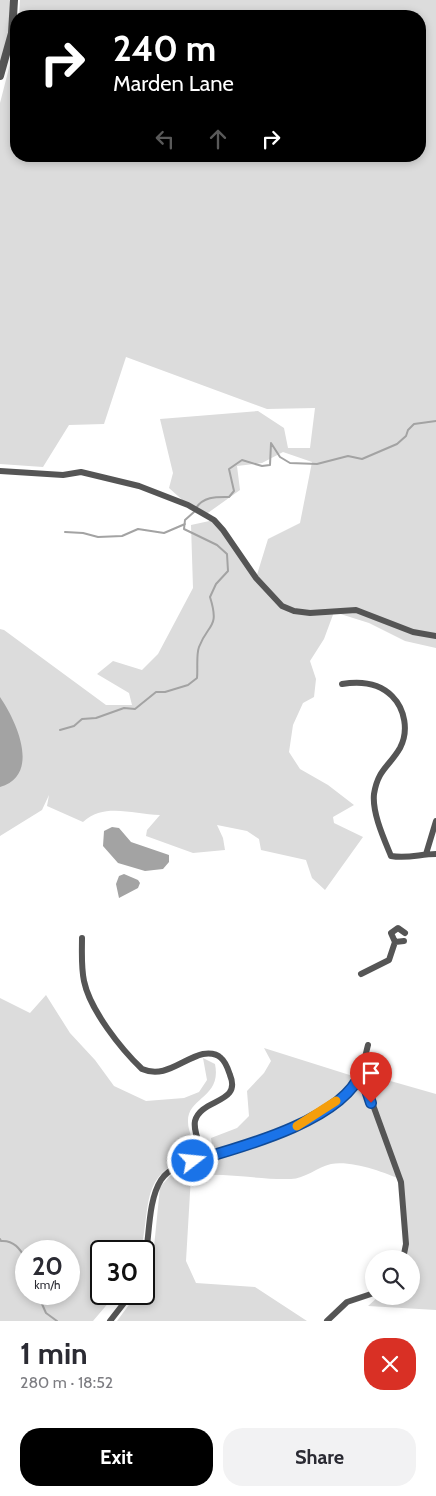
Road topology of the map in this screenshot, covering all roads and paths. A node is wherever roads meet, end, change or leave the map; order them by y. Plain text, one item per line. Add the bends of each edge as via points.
1 (10, 40) edge
2 (0, 76) edge
3 (0, 471) edge
4 (436, 636) edge
5 (342, 684) dead end
6 (436, 820) edge
7 (426, 854) junction
8 (436, 854) edge
9 (405, 933) dead end
10 (82, 938) dead end
11 (404, 941) dead end
12 (395, 942) junction
13 (360, 974) dead end
14 (368, 1044) dead end
15 (361, 1072) junction
16 (204, 1158) junction
17 (149, 1240) edge
18 (405, 1250) edge
19 (365, 1295) edge
20 (122, 1305) edge
21 (110, 1321) edge
22 (327, 1321) edge

1 - 2 street
3 - 4 street via 63,475 81,472 139,486 196,509 214,520 256,578 282,606 310,613 356,610 413,632
5 - 7 street via 361,682 378,686 398,701 405,724 402,742 380,773 375,804 391,856 410,858
6 - 7 street
7 - 8 street
9 - 12 street via 400,928 394,929 391,936
10 - 16 street via 84,982 90,1000 142,1069 161,1072 206,1053 216,1054 223,1060 233,1083 231,1091 201,1111 196,1120 195,1130
11 - 12 street
12 - 13 street via 389,960
14 - 15 street
15 - 16 street via 353,1087 308,1121
15 - 18 street via 401,1182
16 - 17 street via 168,1173 157,1187
19 - 22 street via 347,1302
20 - 21 street

